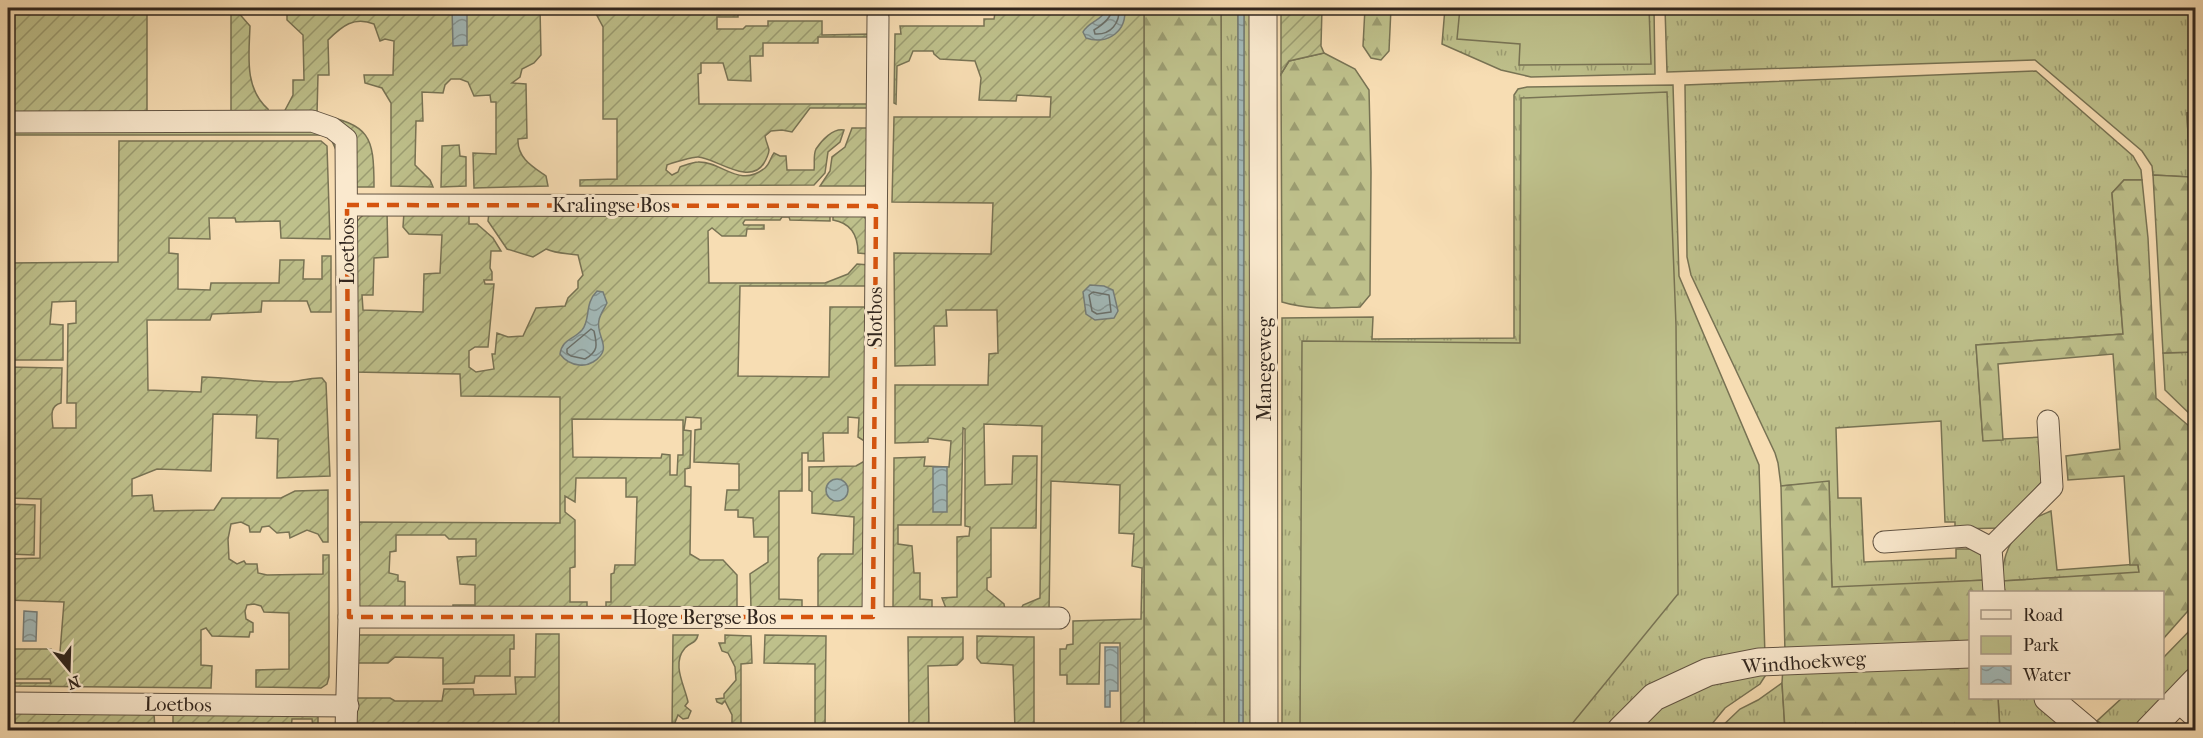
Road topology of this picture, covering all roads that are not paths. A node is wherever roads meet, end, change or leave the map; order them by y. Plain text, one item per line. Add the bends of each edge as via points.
1 (1263, 8) edge
2 (878, 17) dead end
3 (8, 122) edge
4 (347, 205) junction
5 (876, 206) junction
6 (2048, 421) dead end
7 (1884, 542) dead end
8 (1991, 548) junction
9 (1994, 591) edge
10 (349, 617) junction
11 (873, 617) junction
12 (1059, 618) dead end
13 (1969, 654) edge
14 (2196, 681) edge
15 (2049, 699) edge
16 (8, 703) edge
17 (348, 706) junction
18 (2186, 709) edge
19 (346, 730) edge
20 (1264, 730) edge
21 (1621, 730) edge
22 (2086, 730) edge
23 (2149, 730) edge

1 - 20 street, Manegeweg
2 - 5 street, Slotbos
3 - 4 street, Loetbos via 312,121 332,128 346,139
4 - 5 street, Kralingse Bos
4 - 10 street, Loetbos
5 - 11 street, Slotbos
6 - 8 street via 2052,487
7 - 8 street via 1968,536
8 - 9 street
10 - 11 street, Hoge Bergse Bos
10 - 17 street, Loetbos
11 - 12 street, Hoge Bergse Bos
13 - 21 street, Windhoekweg via 1759,662 1708,672 1654,698
14 - 18 street
15 - 22 street
16 - 17 street, Loetbos
17 - 19 street, Loetbos
18 - 23 street

